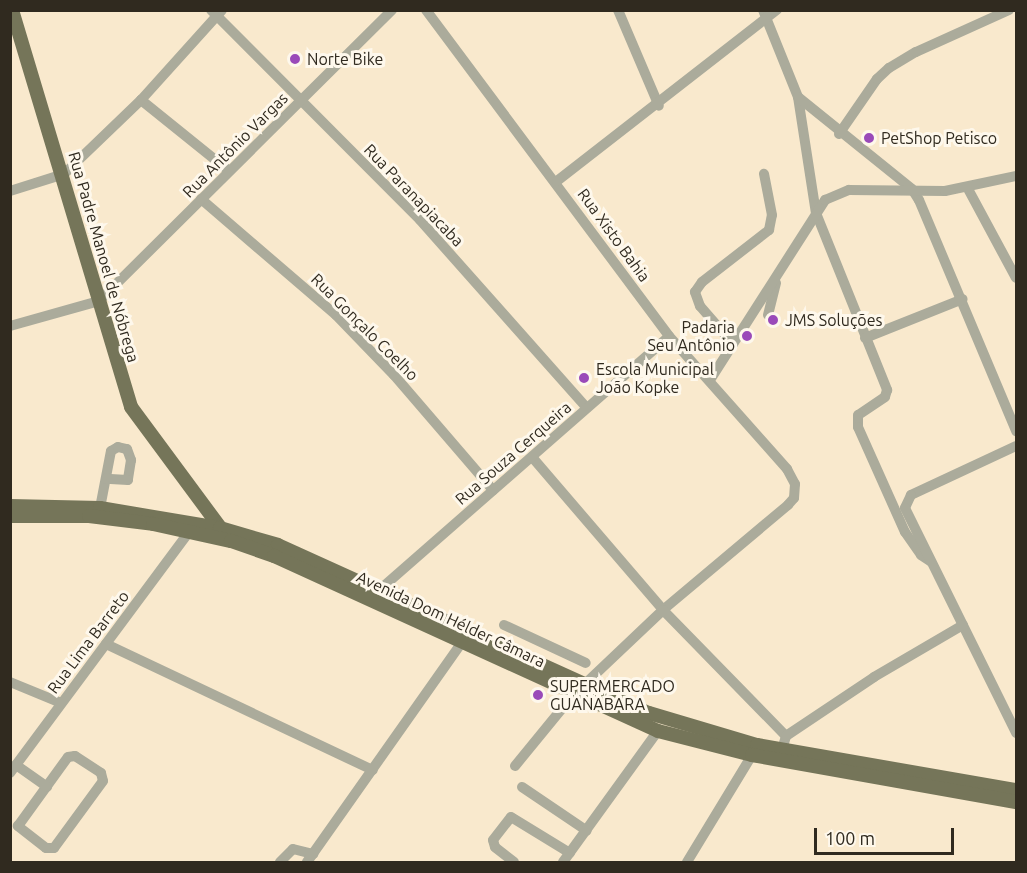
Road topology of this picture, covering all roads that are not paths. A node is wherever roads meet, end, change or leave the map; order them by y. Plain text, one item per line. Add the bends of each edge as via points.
1 (12, 10) edge
2 (392, 10) edge
3 (426, 10) edge
4 (618, 10) edge
5 (777, 10) edge
6 (1009, 10) edge
7 (216, 13) edge
8 (764, 14) edge
9 (798, 97) junction
10 (141, 99) junction
11 (301, 100) junction
12 (659, 106) junction
13 (839, 134) junction
14 (230, 171) junction
15 (64, 174) junction
16 (764, 174) dead end
17 (1017, 176) edge
18 (557, 181) junction
19 (967, 187) junction
20 (912, 189) junction
21 (10, 190) edge
22 (201, 199) junction
23 (816, 213) junction
24 (780, 271) junction
25 (1017, 278) edge
26 (963, 299) junction
27 (99, 301) junction
28 (768, 315) dead end
29 (10, 326) edge
30 (669, 336) junction
31 (866, 338) junction
32 (733, 344) junction
33 (710, 380) junction
34 (587, 408) junction
35 (1017, 431) edge
36 (1017, 446) edge
37 (532, 457) junction
38 (106, 479) dead end
39 (493, 490) junction
40 (196, 497) junction
41 (10, 506) edge
42 (100, 508) junction
43 (10, 516) edge
44 (189, 526) junction
45 (220, 528) junction
46 (231, 541) junction
47 (930, 561) junction
48 (377, 592) junction
49 (663, 610) junction
50 (504, 625) dead end
51 (963, 625) junction
52 (462, 642) junction
53 (106, 644) junction
54 (548, 646) junction
55 (586, 663) dead end
56 (538, 665) junction
57 (10, 682) edge
58 (578, 690) junction
59 (61, 702) junction
60 (658, 731) junction
61 (1017, 733) edge
62 (784, 743) junction
63 (755, 750) junction
64 (515, 766) dead end
65 (13, 769) edge
66 (373, 770) junction
67 (46, 787) junction
68 (522, 787) dead end
69 (1017, 790) edge
70 (1017, 802) edge
71 (586, 831) junction
72 (310, 858) edge
73 (567, 858) edge
74 (280, 862) edge
75 (514, 862) edge
76 (687, 862) edge

1 - 15 main road, Rua Padre Manoel de Nóbrega
2 - 11 street, Rua Antônio Vargas
3 - 18 street, Rua Xisto Bahia
4 - 12 street
5 - 8 street
6 - 13 street via 890,68 877,79
7 - 10 street
7 - 11 street, Rua Paranapiacaba
8 - 9 street
8 - 12 street
9 - 13 street
9 - 23 street
10 - 14 street
10 - 15 street
11 - 14 street, Rua Antônio Vargas
11 - 34 street, Rua Paranapiacaba via 420,219
12 - 18 street
13 - 20 street
14 - 22 street, Rua Antônio Vargas
15 - 21 street
15 - 27 main road, Rua Padre Manoel de Nóbrega
16 - 32 street via 772,215 769,230 695,291 696,300
17 - 19 street
18 - 30 street, Rua Xisto Bahia
19 - 20 street via 932,192
19 - 25 street
20 - 23 street via 849,190 825,200
20 - 26 street
22 - 27 street, Rua Antônio Vargas
22 - 39 street, Rua Gonçalo Coelho via 336,315 394,375
23 - 24 street
23 - 31 street
24 - 28 street
24 - 32 street
26 - 31 street
26 - 35 street
27 - 29 street
27 - 40 main road, Rua Padre Manoel de Nóbrega via 131,407
30 - 33 street, Rua Xisto Bahia
30 - 34 street, Rua Souza Cerqueira
31 - 47 street via 884,381 885,397 863,410 857,419 858,427 905,532
32 - 33 street
33 - 49 street, Rua Xisto Bahia via 787,469 795,492 788,505
34 - 37 street, Rua Souza Cerqueira
36 - 47 street via 911,495 905,503 906,513
37 - 39 street, Rua Souza Cerqueira
37 - 49 street
38 - 42 street
39 - 48 street, Rua Souza Cerqueira
40 - 44 main road
40 - 45 main road, Rua Padre Manoel de Nóbrega
41 - 42 main road, Avenida Dom Hélder Câmara
42 - 44 main road, Avenida Dom Hélder Câmara
43 - 44 main road, Avenida Dom Hélder Câmara via 89,516
44 - 45 main road, Avenida Dom Hélder Câmara
44 - 46 main road, Avenida Dom Hélder Câmara
44 - 53 street, Rua Lima Barreto
45 - 46 main road, Rua Padre Manoel de Nóbrega
45 - 48 main road, Avenida Dom Hélder Câmara via 278,546
46 - 52 main road, Avenida Dom Hélder Câmara via 274,556
47 - 51 street
48 - 56 main road, Avenida Dom Hélder Câmara
49 - 58 street
49 - 62 street
50 - 54 street
51 - 61 street
51 - 62 street via 874,677
52 - 58 main road, Avenida Dom Hélder Câmara
52 - 66 street
53 - 59 street, Rua Lima Barreto
53 - 66 street
54 - 55 street
54 - 56 street
56 - 58 main road, Avenida Dom Hélder Câmara
57 - 59 street
58 - 60 main road, Avenida Dom Hélder Câmara
58 - 63 main road, Avenida Dom Hélder Câmara
58 - 64 street
59 - 65 street, Rua Lima Barreto
60 - 63 main road, Avenida Dom Hélder Câmara
60 - 71 street
62 - 63 main road, Avenida Dom Hélder Câmara
62 - 69 main road, Avenida Dom Hélder Câmara
63 - 70 main road, Avenida Dom Hélder Câmara
63 - 76 street
65 - 67 street
66 - 72 street
67 - 67 street via 18,826 51,849 103,777 72,756
68 - 71 street
71 - 73 street
72 - 74 street via 293,849
73 - 75 street via 511,817 493,840 495,847

